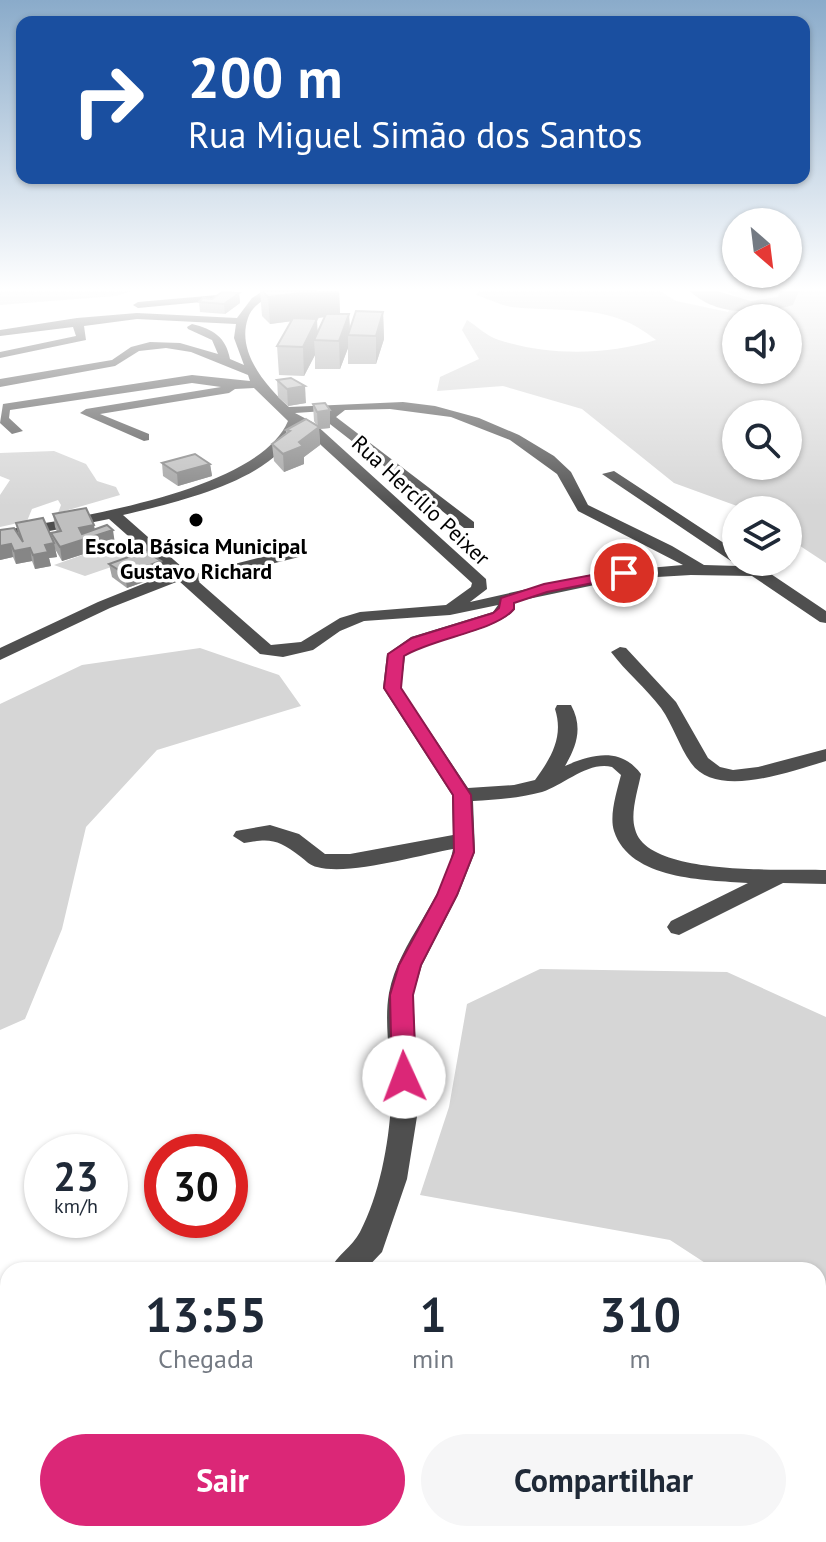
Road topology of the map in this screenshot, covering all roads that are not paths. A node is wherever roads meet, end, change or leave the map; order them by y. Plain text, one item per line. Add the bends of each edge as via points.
1 (115, 363) edge
2 (227, 363) edge
3 (248, 363) edge
4 (254, 378) junction
5 (0, 383) edge
6 (241, 386) junction
7 (62, 398) junction
8 (341, 407) junction
9 (87, 413) junction
10 (292, 416) junction
11 (17, 431) dead end
12 (144, 437) dead end
13 (609, 474) dead end
14 (113, 514) junction
15 (469, 525) dead end
16 (0, 536) edge
17 (722, 549) edge
18 (298, 553) dead end
19 (722, 569) edge
20 (703, 571) junction
21 (762, 576) edge
22 (186, 577) junction
23 (506, 601) junction
24 (443, 611) junction
25 (826, 618) edge
26 (620, 652) dead end
27 (0, 655) edge
28 (564, 709) dead end
29 (826, 755) edge
30 (542, 785) junction
31 (462, 795) junction
32 (244, 836) dead end
33 (464, 840) junction
34 (783, 874) junction
35 (826, 877) edge
36 (679, 927) dead end
37 (352, 1262) edge

1 - 5 street
2 - 4 street
3 - 4 street
4 - 6 street
4 - 10 street
6 - 7 street via 192,379
6 - 9 street
7 - 9 street
7 - 11 street via 2,410 3,419
8 - 10 street
8 - 15 street via 330,418
8 - 20 street via 418,407 457,415 529,443 564,472 583,508
9 - 12 street
10 - 14 street via 285,441 251,467
10 - 24 street, Rua Hercílio Peixer via 310,426 480,582 479,589
13 - 17 street
14 - 16 street
14 - 22 street
18 - 22 street
19 - 20 street
20 - 23 street via 624,573
21 - 25 street
22 - 24 street via 266,650 286,653 312,646 334,626 358,617
22 - 27 street via 104,605
23 - 24 street
23 - 31 street via 507,609 499,616 407,647 396,654 392,670 392,688
26 - 29 street via 669,706 700,762 714,772 759,773
28 - 30 street via 570,722 566,747
30 - 31 street
30 - 34 street via 588,763 621,763 631,774 624,831 638,854 697,871
31 - 33 street
32 - 33 street via 270,832 291,839 320,861 350,861
33 - 37 street via 447,895 410,965 401,995 405,1104 393,1179 371,1242
34 - 35 street
34 - 36 street

